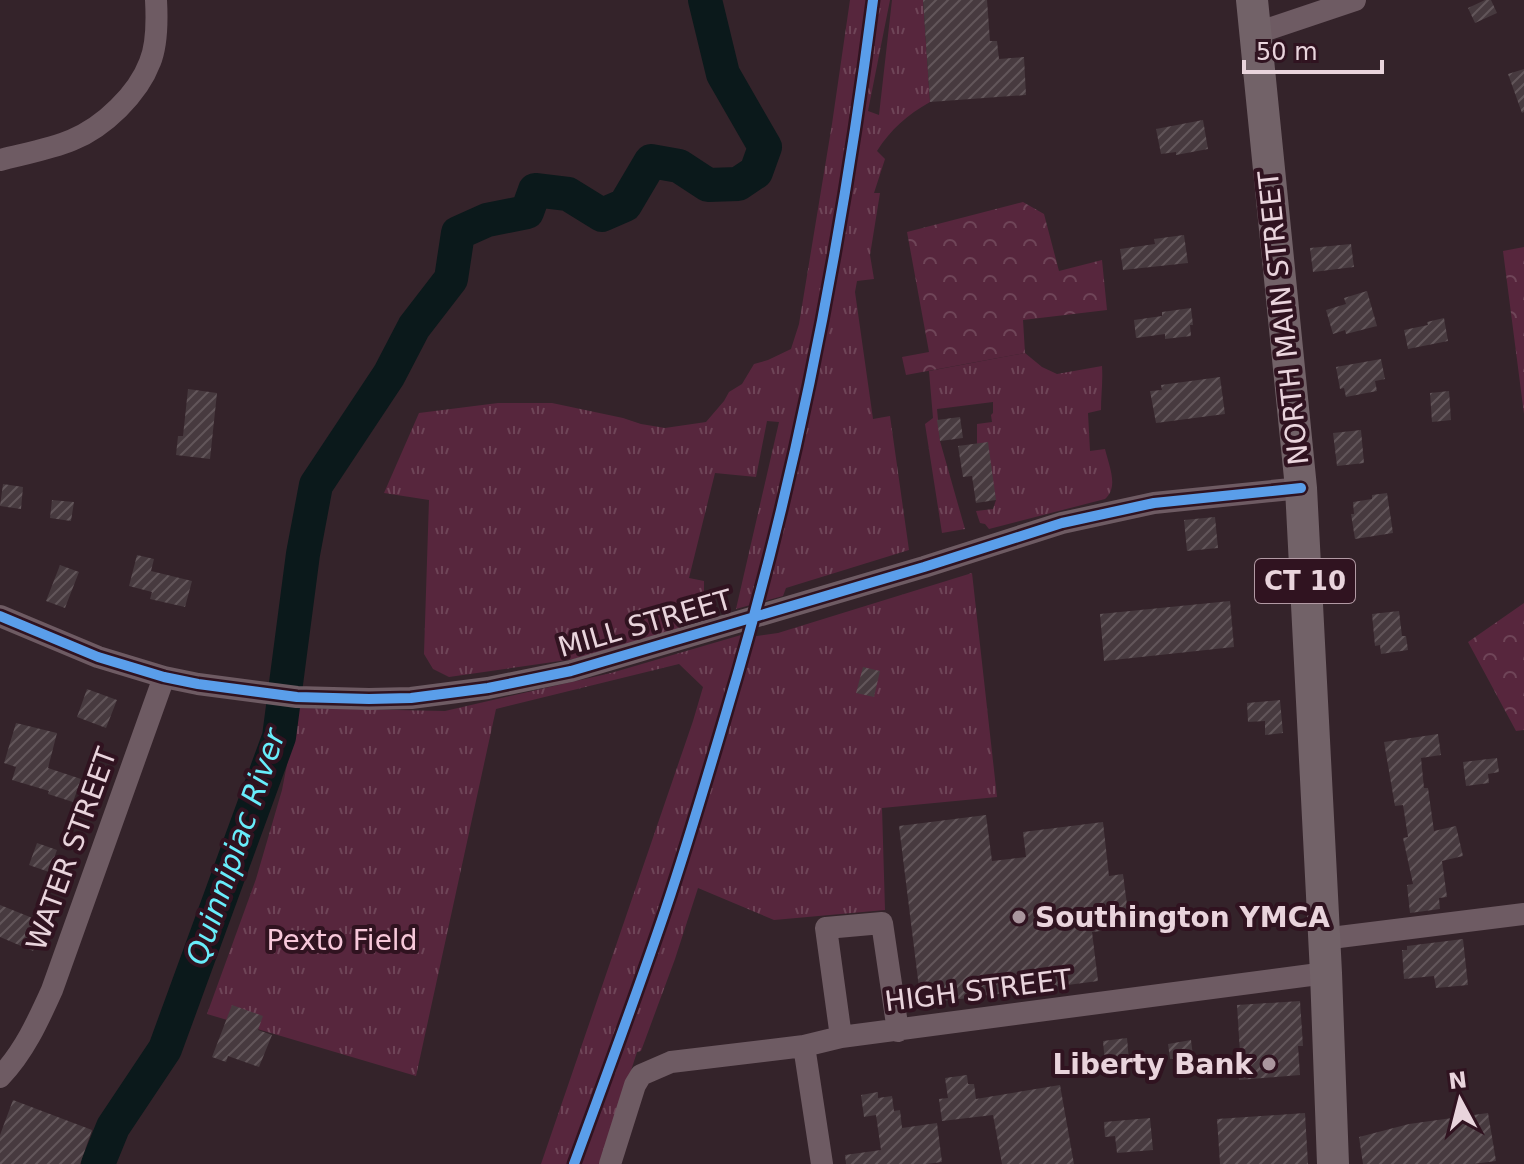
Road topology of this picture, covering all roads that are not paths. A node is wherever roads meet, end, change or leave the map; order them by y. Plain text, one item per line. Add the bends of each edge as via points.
1 (156, 0) edge
2 (1252, 0) edge
3 (1355, 0) edge
4 (1254, 34) junction
5 (0, 160) edge
6 (1301, 488) junction
7 (0, 616) edge
8 (164, 677) junction
9 (1524, 914) edge
10 (1323, 939) junction
11 (1326, 973) junction
12 (898, 1031) junction
13 (841, 1037) junction
14 (804, 1046) junction
15 (0, 1077) edge
16 (610, 1164) edge
17 (822, 1164) edge
18 (1333, 1164) edge

1 - 5 street via 151,60 134,92 109,118 73,140
2 - 4 highway, NORTH MAIN STREET / CT 10
3 - 4 street
4 - 6 highway, NORTH MAIN STREET / CT 10
6 - 8 street, MILL STREET via 1154,503 1062,523 571,671 488,688 369,699 286,696
6 - 10 highway, NORTH MAIN STREET / CT 10
7 - 8 street, MILL STREET via 98,657
8 - 15 street, WATER STREET via 52,990 36,1026
9 - 10 street
10 - 11 highway, NORTH MAIN STREET / CT 10
11 - 12 street, HIGH STREET
11 - 18 highway, NORTH MAIN STREET / CT 10
12 - 13 street, HIGH STREET
12 - 13 street via 882,923 826,928
13 - 14 street, HIGH STREET
14 - 16 street, HIGH STREET via 671,1062 641,1075
14 - 17 street

